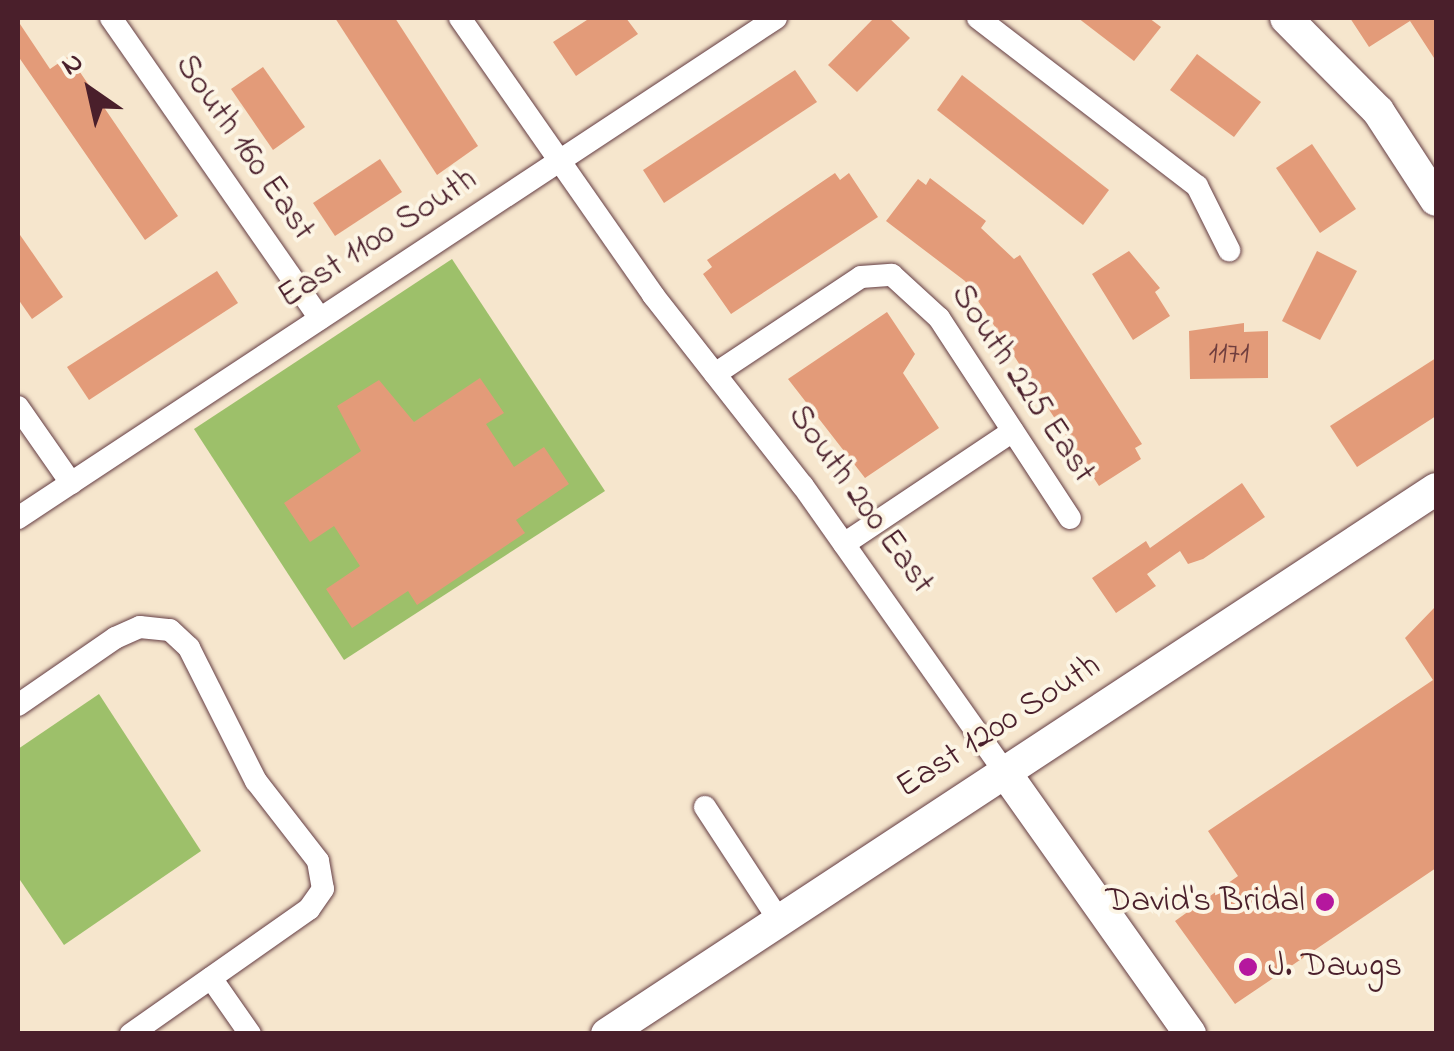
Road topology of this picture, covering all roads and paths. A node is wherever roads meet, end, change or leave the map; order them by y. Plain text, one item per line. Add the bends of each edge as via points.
1 (111, 18) edge
2 (460, 18) edge
3 (776, 18) edge
4 (978, 18) edge
5 (1286, 18) edge
6 (560, 161) junction
7 (1436, 200) edge
8 (1229, 250) dead end
9 (320, 319) junction
10 (714, 374) junction
11 (18, 407) edge
12 (1013, 431) junction
13 (71, 484) junction
14 (1436, 490) edge
15 (18, 518) edge
16 (1070, 518) dead end
17 (844, 544) junction
18 (18, 705) edge
19 (1004, 771) junction
20 (705, 807) dead end
21 (778, 920) junction
22 (211, 978) junction
23 (131, 1034) edge
24 (250, 1034) edge
25 (607, 1034) edge
26 (1190, 1034) edge

1 - 9 street, South 160 East
2 - 6 street, South 200 East
3 - 6 street, East 1100 South
4 - 8 street via 1197,186
5 - 7 street via 1378,111
6 - 9 street, East 1100 South
6 - 10 street, South 200 East
9 - 13 street, East 1100 South
10 - 12 street, South 225 East via 861,277 892,275 924,300
10 - 17 street, South 200 East
11 - 13 street
12 - 16 street, South 225 East
12 - 17 street
13 - 15 street, East 1100 South
14 - 19 street, East 1200 South
17 - 19 street, South 200 East
18 - 22 street via 140,627 170,630 189,648 256,781 323,876 309,910
19 - 21 street, East 1200 South
19 - 26 street, South 200 East
20 - 21 street
21 - 25 street, East 1200 South
22 - 23 street
22 - 24 street

